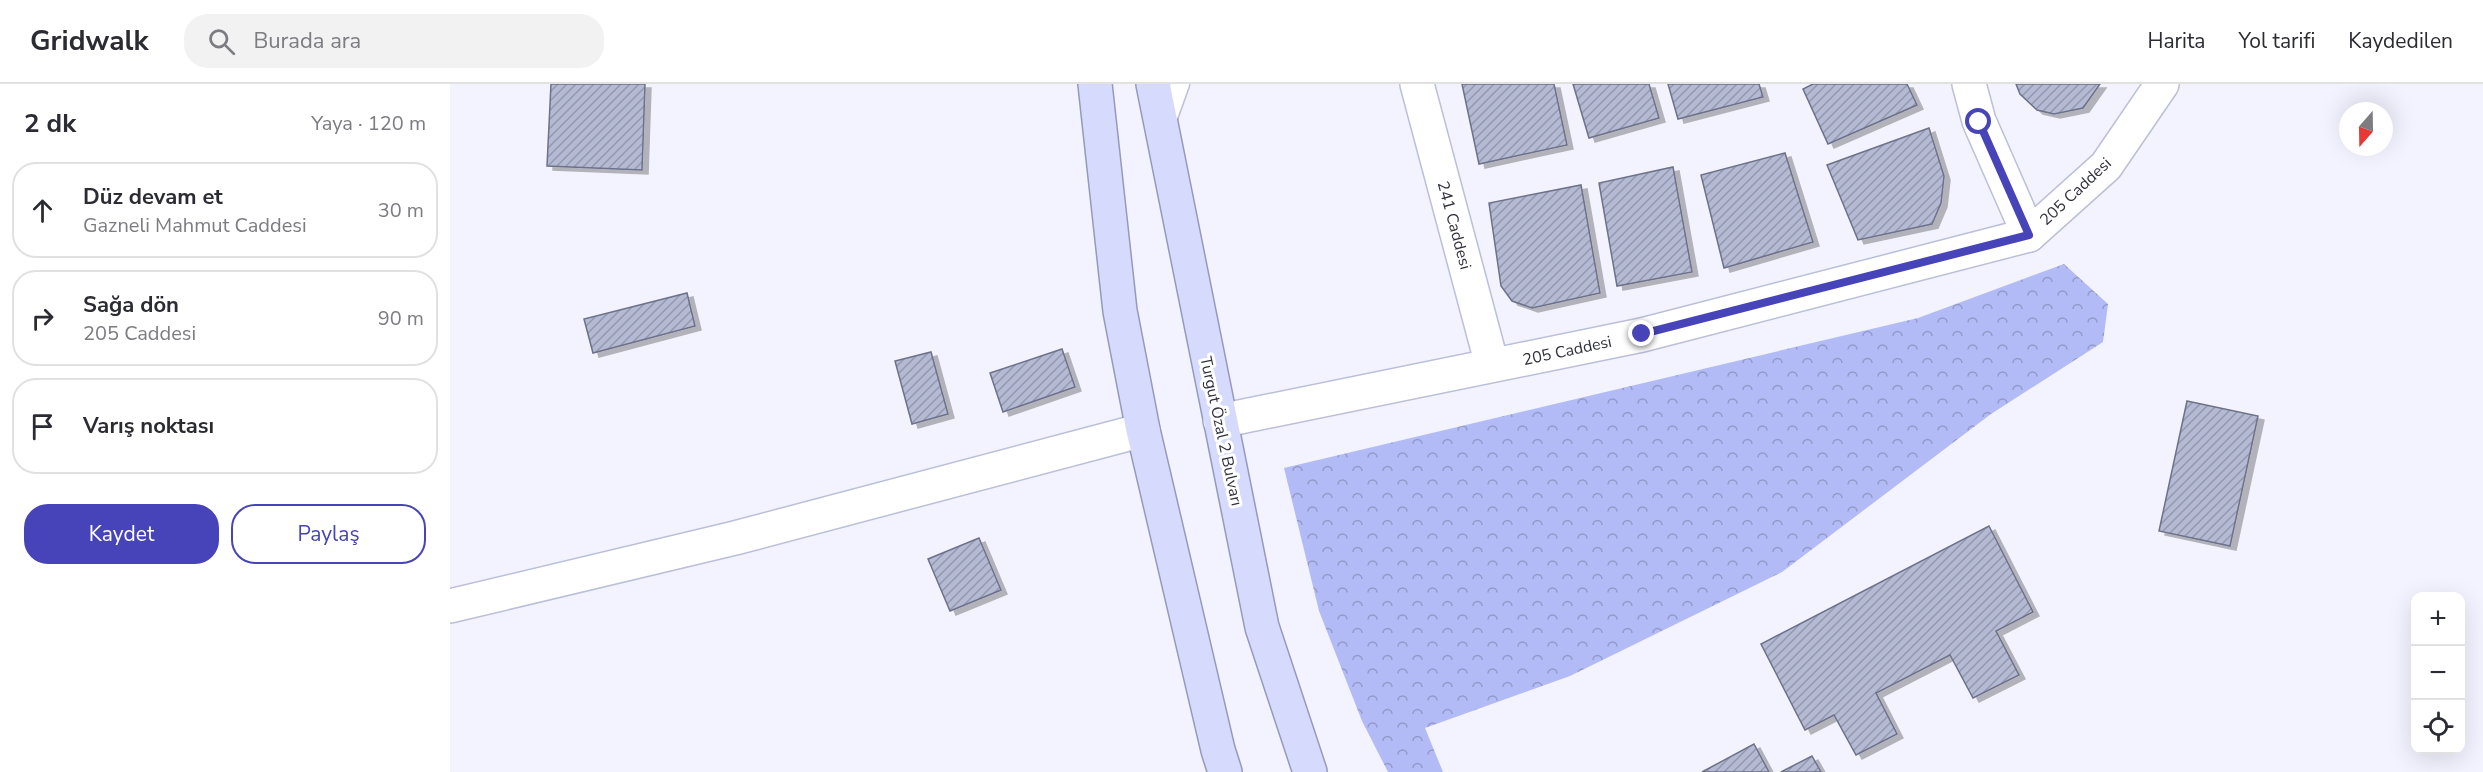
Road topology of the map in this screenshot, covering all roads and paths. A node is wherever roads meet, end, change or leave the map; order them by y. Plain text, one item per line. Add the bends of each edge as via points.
1 (1095, 84) edge
2 (1153, 84) edge
3 (1180, 84) edge
4 (1417, 84) edge
5 (1969, 84) edge
6 (2162, 84) edge
7 (1163, 133) junction
8 (2029, 235) junction
9 (1492, 365) junction
10 (1220, 421) junction
11 (1143, 430) junction
12 (450, 606) edge
13 (1225, 772) edge
14 (1310, 772) edge

1 - 11 highway via 1120,311
2 - 7 highway, Turgut Özal 2 Bulvarı
3 - 7 lane
4 - 9 street, 241 Caddesi
5 - 8 street via 1979,122
6 - 8 street, 205 Caddesi via 2106,166
7 - 10 highway, Turgut Özal 2 Bulvarı
8 - 9 street, 205 Caddesi via 1642,334
9 - 10 street, 205 Caddesi
10 - 14 highway, Turgut Özal 2 Bulvarı via 1263,627
11 - 12 street via 735,538
11 - 13 highway

